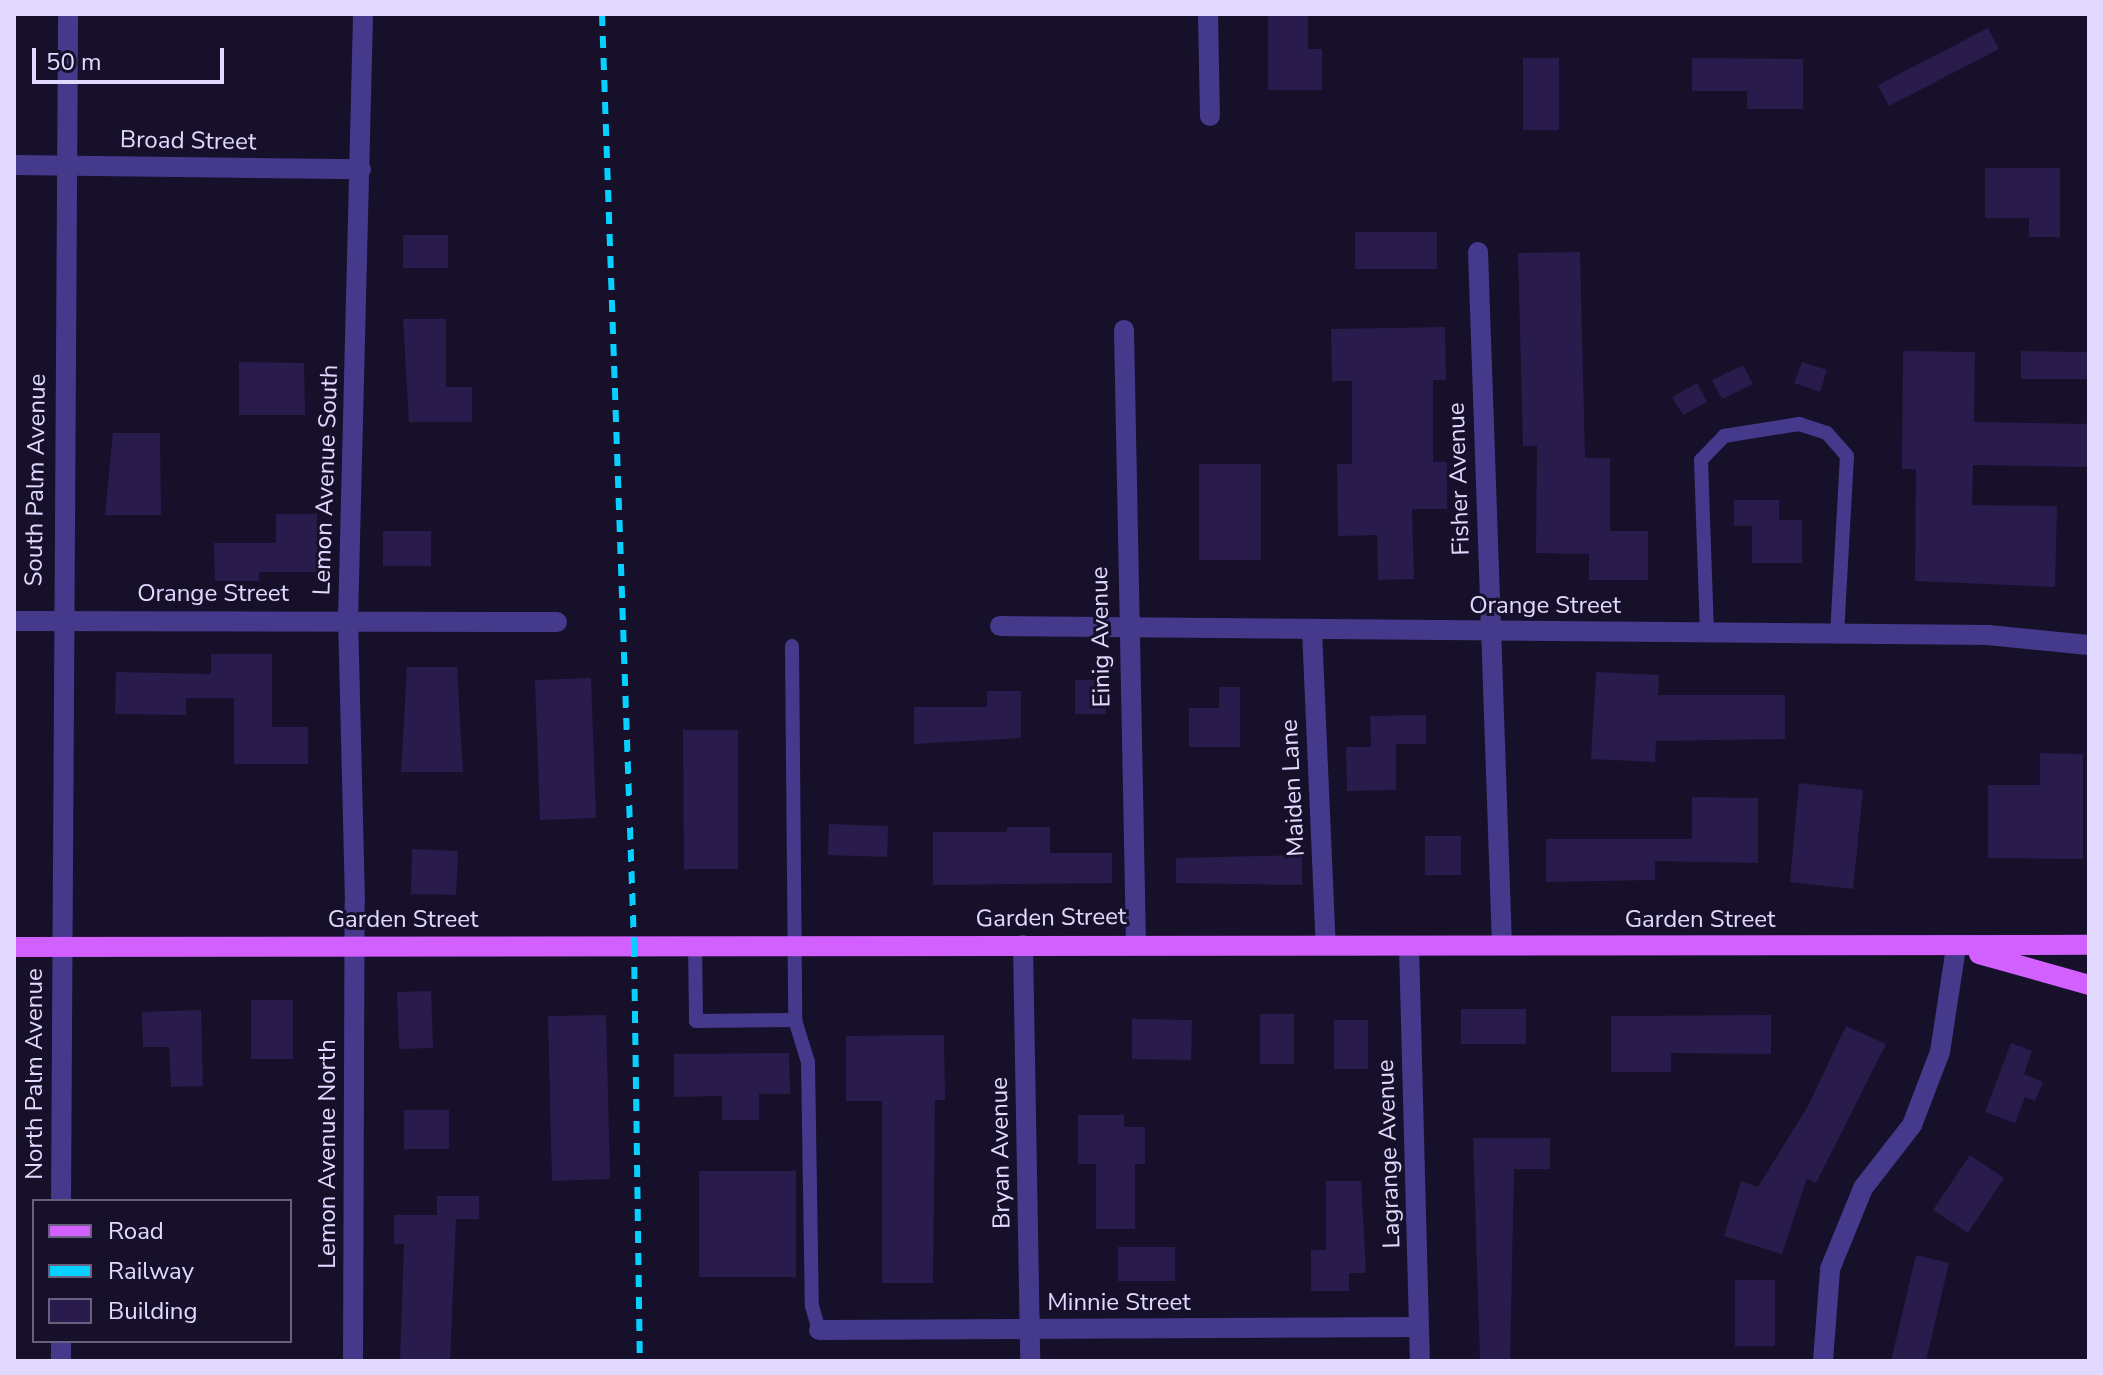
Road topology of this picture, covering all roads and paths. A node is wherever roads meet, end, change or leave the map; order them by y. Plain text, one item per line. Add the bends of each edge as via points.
1 (68, 14) edge
2 (363, 14) edge
3 (1208, 14) edge
4 (1210, 116) dead end
5 (14, 165) edge
6 (66, 165) junction
7 (361, 169) junction
8 (1478, 252) dead end
9 (1124, 330) dead end
10 (61, 620) junction
11 (14, 621) edge
12 (348, 621) junction
13 (557, 622) dead end
14 (1000, 626) dead end
15 (1125, 627) junction
16 (1312, 630) junction
17 (1489, 632) junction
18 (1707, 633) junction
19 (1837, 634) junction
20 (2089, 645) edge
21 (792, 646) dead end
22 (1136, 942) junction
23 (695, 945) junction
24 (796, 945) junction
25 (1023, 945) junction
26 (1326, 945) junction
27 (1502, 945) junction
28 (2089, 945) edge
29 (61, 946) junction
30 (1409, 946) junction
31 (14, 947) edge
32 (354, 947) junction
33 (1956, 947) junction
34 (2089, 985) edge
35 (795, 1020) junction
36 (61, 1199) edge
37 (1419, 1327) junction
38 (819, 1330) joint
39 (1030, 1330) junction
40 (353, 1361) edge
41 (1030, 1361) edge
42 (1420, 1361) edge
43 (1823, 1361) edge

1 - 6 street, South Palm Avenue
2 - 7 street, Lemon Avenue South
3 - 4 street
5 - 6 street, Broad Street
6 - 7 street, Broad Street
6 - 10 street, South Palm Avenue
7 - 12 street, Lemon Avenue South
8 - 17 street, Fisher Avenue
9 - 15 street, Einig Avenue
10 - 11 street, Orange Street
10 - 12 street, Orange Street
10 - 29 street, South Palm Avenue
12 - 13 street, Orange Street
12 - 32 street, Lemon Avenue South
14 - 15 street, Orange Street
15 - 16 street, Orange Street
15 - 22 street, Einig Avenue
16 - 17 street, Orange Street
16 - 26 street, Maiden Lane
17 - 18 street, Orange Street
17 - 27 street, Fisher Avenue
18 - 19 street, Orange Street
18 - 19 lane via 1701,460 1724,436 1799,424 1827,433 1847,456
19 - 20 street, Orange Street via 1988,635
21 - 24 lane
22 - 25 main road, Garden Street
22 - 26 main road, Garden Street
23 - 24 main road, Garden Street
23 - 32 main road, Garden Street
23 - 35 lane via 696,1021
24 - 25 main road, Garden Street
24 - 35 lane
25 - 39 street, Bryan Avenue
26 - 30 main road, Garden Street
27 - 30 main road, Garden Street
27 - 33 main road, Garden Street
28 - 33 main road, Garden Street
29 - 31 main road, Garden Street
29 - 32 main road, Garden Street
29 - 36 street, North Palm Avenue
30 - 37 street, Lagrange Avenue
32 - 40 street, Lemon Avenue North
33 - 34 main road
33 - 43 street via 1940,1052 1912,1125 1863,1188 1830,1269
35 - 38 lane via 808,1062 812,1306
37 - 39 street, Minnie Street
37 - 42 street, Lagrange Avenue
38 - 39 street, Minnie Street
39 - 41 street, Bryan Avenue

